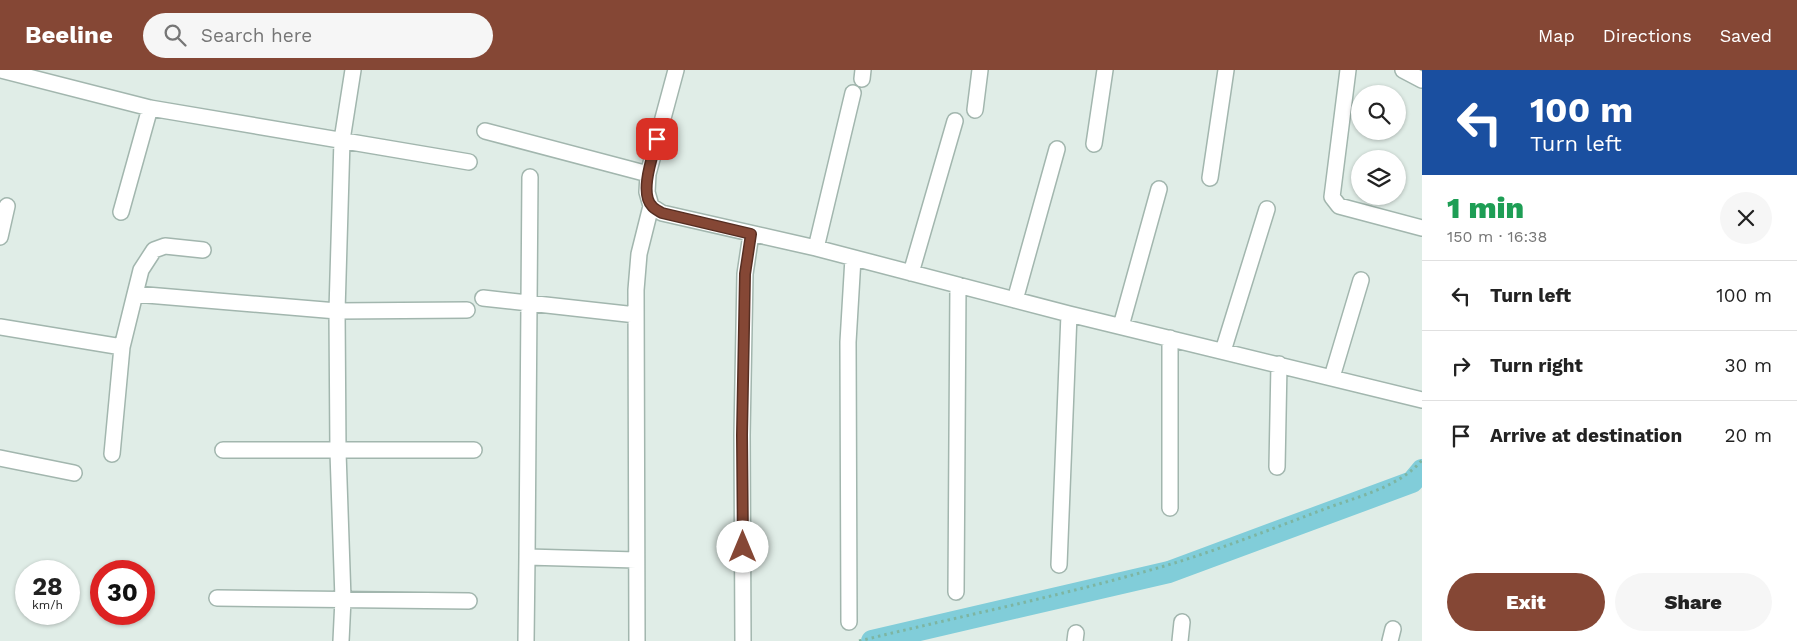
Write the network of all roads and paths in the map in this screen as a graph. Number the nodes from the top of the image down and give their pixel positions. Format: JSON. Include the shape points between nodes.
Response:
{"nodes":[{"id":1,"x":1,"y":70,"type":"edge"},
{"id":2,"x":353,"y":70,"type":"edge"},
{"id":3,"x":676,"y":70,"type":"edge"},
{"id":4,"x":980,"y":70,"type":"edge"},
{"id":5,"x":1105,"y":70,"type":"edge"},
{"id":6,"x":1226,"y":70,"type":"edge"},
{"id":7,"x":1348,"y":70,"type":"edge"},
{"id":8,"x":1403,"y":70,"type":"edge"},
{"id":9,"x":1422,"y":80,"type":"edge"},
{"id":10,"x":853,"y":93,"type":"dead end"},
{"id":11,"x":150,"y":108,"type":"junction"},
{"id":12,"x":975,"y":110,"type":"dead end"},
{"id":13,"x":955,"y":121,"type":"dead end"},
{"id":14,"x":485,"y":131,"type":"dead end"},
{"id":15,"x":342,"y":140,"type":"junction"},
{"id":16,"x":1094,"y":144,"type":"dead end"},
{"id":17,"x":1057,"y":149,"type":"dead end"},
{"id":18,"x":469,"y":162,"type":"dead end"},
{"id":19,"x":648,"y":174,"type":"junction"},
{"id":20,"x":530,"y":177,"type":"dead end"},
{"id":21,"x":1210,"y":178,"type":"dead end"},
{"id":22,"x":1159,"y":189,"type":"dead end"},
{"id":23,"x":7,"y":206,"type":"dead end"},
{"id":24,"x":651,"y":206,"type":"junction"},
{"id":25,"x":1267,"y":208,"type":"dead end"},
{"id":26,"x":121,"y":212,"type":"dead end"},
{"id":27,"x":1422,"y":228,"type":"edge"},
{"id":28,"x":751,"y":234,"type":"junction"},
{"id":29,"x":0,"y":237,"type":"edge"},
{"id":30,"x":816,"y":248,"type":"junction"},
{"id":31,"x":203,"y":250,"type":"dead end"},
{"id":32,"x":854,"y":258,"type":"junction"},
{"id":33,"x":911,"y":273,"type":"junction"},
{"id":34,"x":1361,"y":280,"type":"dead end"},
{"id":35,"x":958,"y":285,"type":"junction"},
{"id":36,"x":135,"y":294,"type":"junction"},
{"id":37,"x":483,"y":298,"type":"dead end"},
{"id":38,"x":1015,"y":300,"type":"junction"},
{"id":39,"x":530,"y":302,"type":"junction"},
{"id":40,"x":467,"y":310,"type":"dead end"},
{"id":41,"x":337,"y":311,"type":"junction"},
{"id":42,"x":1069,"y":314,"type":"junction"},
{"id":43,"x":636,"y":315,"type":"junction"},
{"id":44,"x":1121,"y":326,"type":"junction"},
{"id":45,"x":0,"y":327,"type":"edge"},
{"id":46,"x":1170,"y":338,"type":"junction"},
{"id":47,"x":122,"y":347,"type":"junction"},
{"id":48,"x":1223,"y":350,"type":"junction"},
{"id":49,"x":1279,"y":364,"type":"junction"},
{"id":50,"x":1332,"y":377,"type":"junction"},
{"id":51,"x":1422,"y":400,"type":"edge"},
{"id":52,"x":223,"y":450,"type":"dead end"},
{"id":53,"x":474,"y":450,"type":"dead end"},
{"id":54,"x":338,"y":452,"type":"junction"},
{"id":55,"x":112,"y":454,"type":"dead end"},
{"id":56,"x":0,"y":458,"type":"edge"},
{"id":57,"x":1422,"y":460,"type":"edge"},
{"id":58,"x":1277,"y":467,"type":"dead end"},
{"id":59,"x":74,"y":473,"type":"dead end"},
{"id":60,"x":1170,"y":508,"type":"dead end"},
{"id":61,"x":527,"y":557,"type":"junction"},
{"id":62,"x":636,"y":560,"type":"junction"},
{"id":63,"x":1059,"y":565,"type":"dead end"},
{"id":64,"x":956,"y":592,"type":"dead end"},
{"id":65,"x":217,"y":598,"type":"dead end"},
{"id":66,"x":343,"y":599,"type":"junction"},
{"id":67,"x":470,"y":601,"type":"dead end"},
{"id":68,"x":849,"y":622,"type":"dead end"},
{"id":69,"x":1182,"y":622,"type":"dead end"},
{"id":70,"x":341,"y":641,"type":"edge"},
{"id":71,"x":526,"y":641,"type":"edge"},
{"id":72,"x":637,"y":641,"type":"edge"},
{"id":73,"x":744,"y":641,"type":"edge"},
{"id":74,"x":859,"y":641,"type":"edge"},
{"id":75,"x":1180,"y":641,"type":"edge"}],
"edges":[{"from":1,"to":11,"type":"street"},
{"from":2,"to":15,"type":"street"},
{"from":3,"to":19,"type":"street"},
{"from":4,"to":12,"type":"street"},
{"from":5,"to":16,"type":"street"},
{"from":6,"to":21,"type":"street"},
{"from":7,"to":27,"type":"street","via":[[1332,197],[1339,206]]},
{"from":8,"to":9,"type":"street"},
{"from":10,"to":30,"type":"street"},
{"from":11,"to":15,"type":"street"},
{"from":11,"to":26,"type":"street"},
{"from":13,"to":33,"type":"street"},
{"from":14,"to":19,"type":"street"},
{"from":15,"to":18,"type":"street"},
{"from":15,"to":41,"type":"street"},
{"from":17,"to":38,"type":"street"},
{"from":19,"to":24,"type":"street","via":[[647,192]]},
{"from":20,"to":39,"type":"street"},
{"from":22,"to":44,"type":"street"},
{"from":23,"to":29,"type":"street"},
{"from":24,"to":28,"type":"street","via":[[662,213]]},
{"from":24,"to":43,"type":"street","via":[[639,254]]},
{"from":25,"to":48,"type":"street"},
{"from":28,"to":30,"type":"street"},
{"from":28,"to":73,"type":"street","via":[[745,274],[742,435]]},
{"from":30,"to":32,"type":"street"},
{"from":31,"to":36,"type":"street","via":[[165,246],[154,250],[141,270]]},
{"from":32,"to":33,"type":"street"},
{"from":32,"to":68,"type":"street","via":[[848,352]]},
{"from":33,"to":35,"type":"street"},
{"from":34,"to":50,"type":"street"},
{"from":35,"to":38,"type":"street"},
{"from":35,"to":64,"type":"street"},
{"from":36,"to":41,"type":"street"},
{"from":36,"to":47,"type":"street"},
{"from":37,"to":39,"type":"street"},
{"from":38,"to":42,"type":"street"},
{"from":39,"to":43,"type":"street"},
{"from":39,"to":61,"type":"street"},
{"from":40,"to":41,"type":"street"},
{"from":41,"to":54,"type":"street"},
{"from":42,"to":44,"type":"street"},
{"from":42,"to":63,"type":"street"},
{"from":43,"to":62,"type":"street"},
{"from":44,"to":46,"type":"street"},
{"from":45,"to":47,"type":"street"},
{"from":46,"to":48,"type":"street"},
{"from":46,"to":60,"type":"street"},
{"from":47,"to":55,"type":"street"},
{"from":48,"to":49,"type":"street"},
{"from":49,"to":50,"type":"street"},
{"from":49,"to":58,"type":"street"},
{"from":50,"to":51,"type":"street"},
{"from":52,"to":54,"type":"street"},
{"from":53,"to":54,"type":"street"},
{"from":54,"to":66,"type":"street"},
{"from":56,"to":59,"type":"street"},
{"from":57,"to":74,"type":"path","via":[[1406,476],[1376,489],[1156,569]]},
{"from":61,"to":62,"type":"street"},
{"from":61,"to":71,"type":"street"},
{"from":62,"to":72,"type":"street"},
{"from":65,"to":66,"type":"street"},
{"from":66,"to":67,"type":"street"},
{"from":66,"to":70,"type":"street"},
{"from":69,"to":75,"type":"street"}]}
